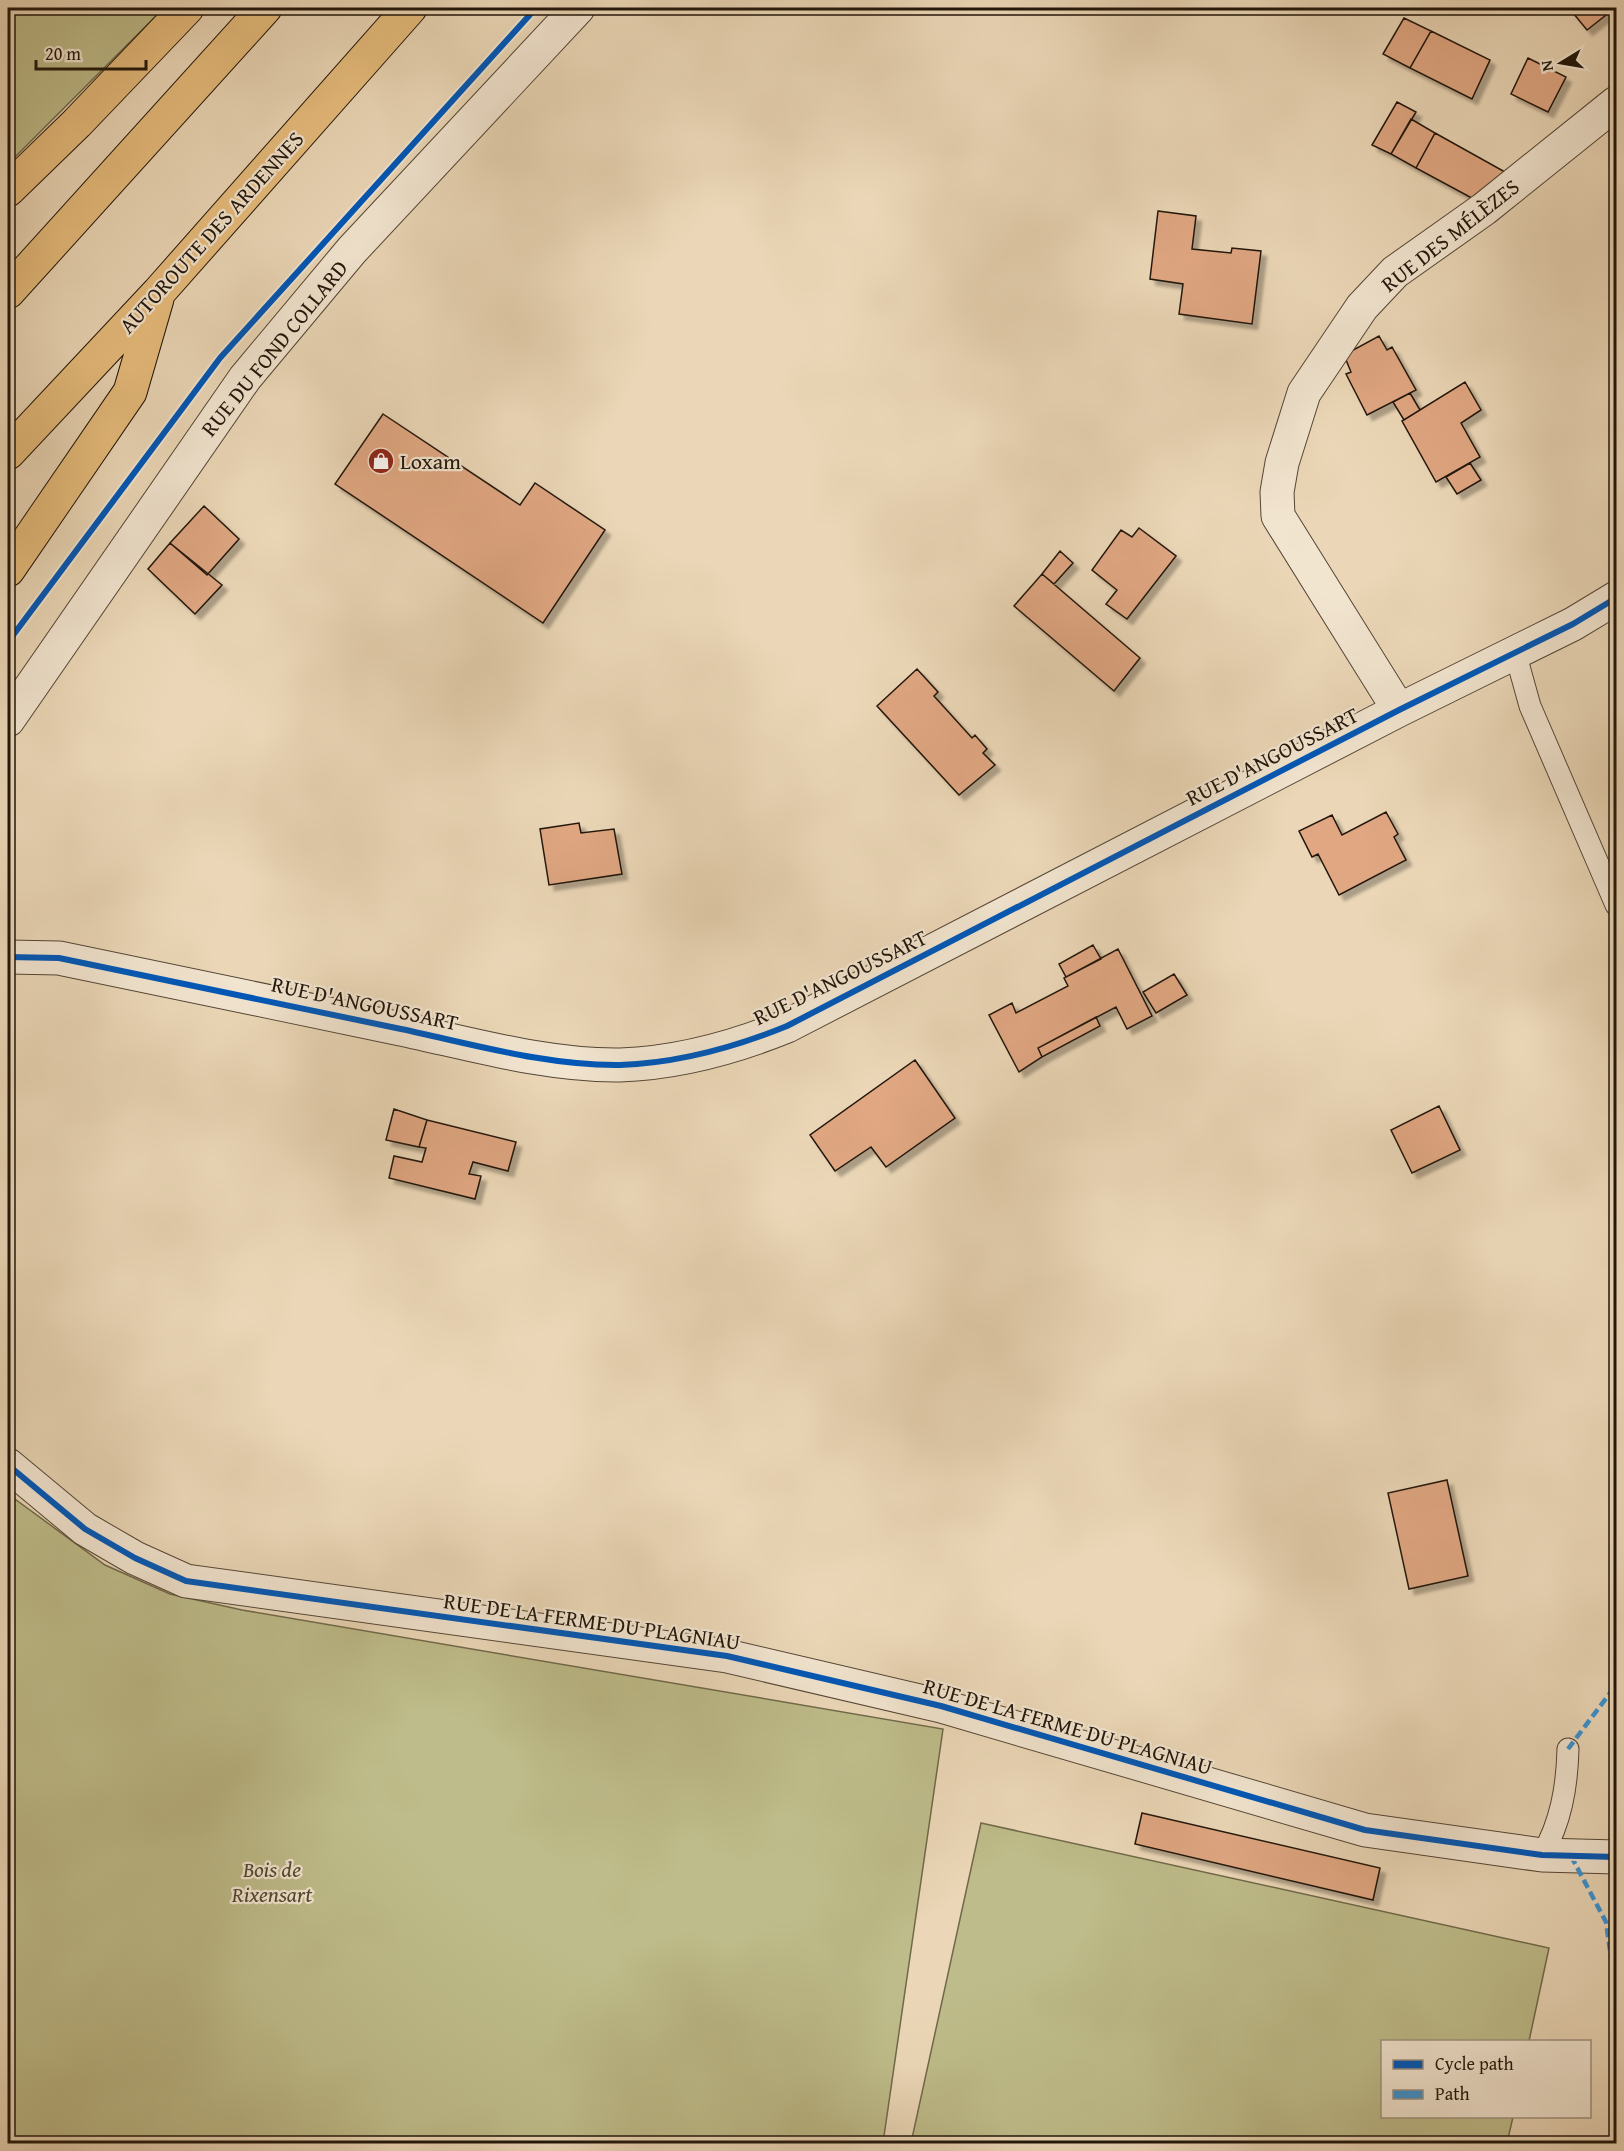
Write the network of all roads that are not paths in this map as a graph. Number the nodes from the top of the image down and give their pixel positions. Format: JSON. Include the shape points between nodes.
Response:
{"nodes":[{"id":1,"x":187,"y":8,"type":"edge"},
{"id":2,"x":265,"y":8,"type":"edge"},
{"id":3,"x":410,"y":8,"type":"edge"},
{"id":4,"x":578,"y":8,"type":"edge"},
{"id":5,"x":1617,"y":103,"type":"edge"},
{"id":6,"x":8,"y":190,"type":"edge"},
{"id":7,"x":8,"y":292,"type":"edge"},
{"id":8,"x":159,"y":292,"type":"junction"},
{"id":9,"x":8,"y":453,"type":"edge"},
{"id":10,"x":8,"y":570,"type":"edge"},
{"id":11,"x":1617,"y":598,"type":"edge"},
{"id":12,"x":1515,"y":652,"type":"junction"},
{"id":13,"x":1399,"y":711,"type":"junction"},
{"id":14,"x":8,"y":720,"type":"edge"},
{"id":15,"x":1617,"y":905,"type":"edge"},
{"id":16,"x":8,"y":957,"type":"edge"},
{"id":17,"x":8,"y":1465,"type":"edge"},
{"id":18,"x":1568,"y":1749,"type":"dead end"},
{"id":19,"x":1542,"y":1855,"type":"junction"},
{"id":20,"x":1617,"y":1857,"type":"edge"}],
"edges":[{"from":1,"to":6,"type":"highway"},
{"from":2,"to":7,"type":"highway"},
{"from":3,"to":8,"type":"highway","name":"AUTOROUTE DES ARDENNES"},
{"from":4,"to":14,"type":"street","name":"RUE DU FOND COLLARD","via":[[352,250],[252,370]]},
{"from":5,"to":13,"type":"street","name":"RUE DES MÉLÈZES","via":[[1484,209],[1395,272],[1362,307],[1304,393],[1291,428],[1277,492],[1278,516]]},
{"from":8,"to":9,"type":"highway","name":"AUTOROUTE DES ARDENNES"},
{"from":8,"to":10,"type":"highway","via":[[130,392]]},
{"from":11,"to":12,"type":"street","name":"RUE D'ANGOUSSART"},
{"from":12,"to":13,"type":"street","name":"RUE D'ANGOUSSART"},
{"from":12,"to":15,"type":"lane","via":[[1530,706]]},
{"from":13,"to":16,"type":"street","name":"RUE D'ANGOUSSART","via":[[787,1026],[743,1044],[669,1061],[618,1065],[533,1057],[59,958]]},
{"from":17,"to":19,"type":"street","name":"RUE DE LA FERME DU PLAGNIAU","via":[[86,1530],[186,1581],[727,1656],[941,1706],[1365,1830]]},
{"from":18,"to":19,"type":"lane","via":[[1564,1800],[1554,1834]]},
{"from":19,"to":20,"type":"street","name":"RUE DE LA FERME DU PLAGNIAU"}]}
